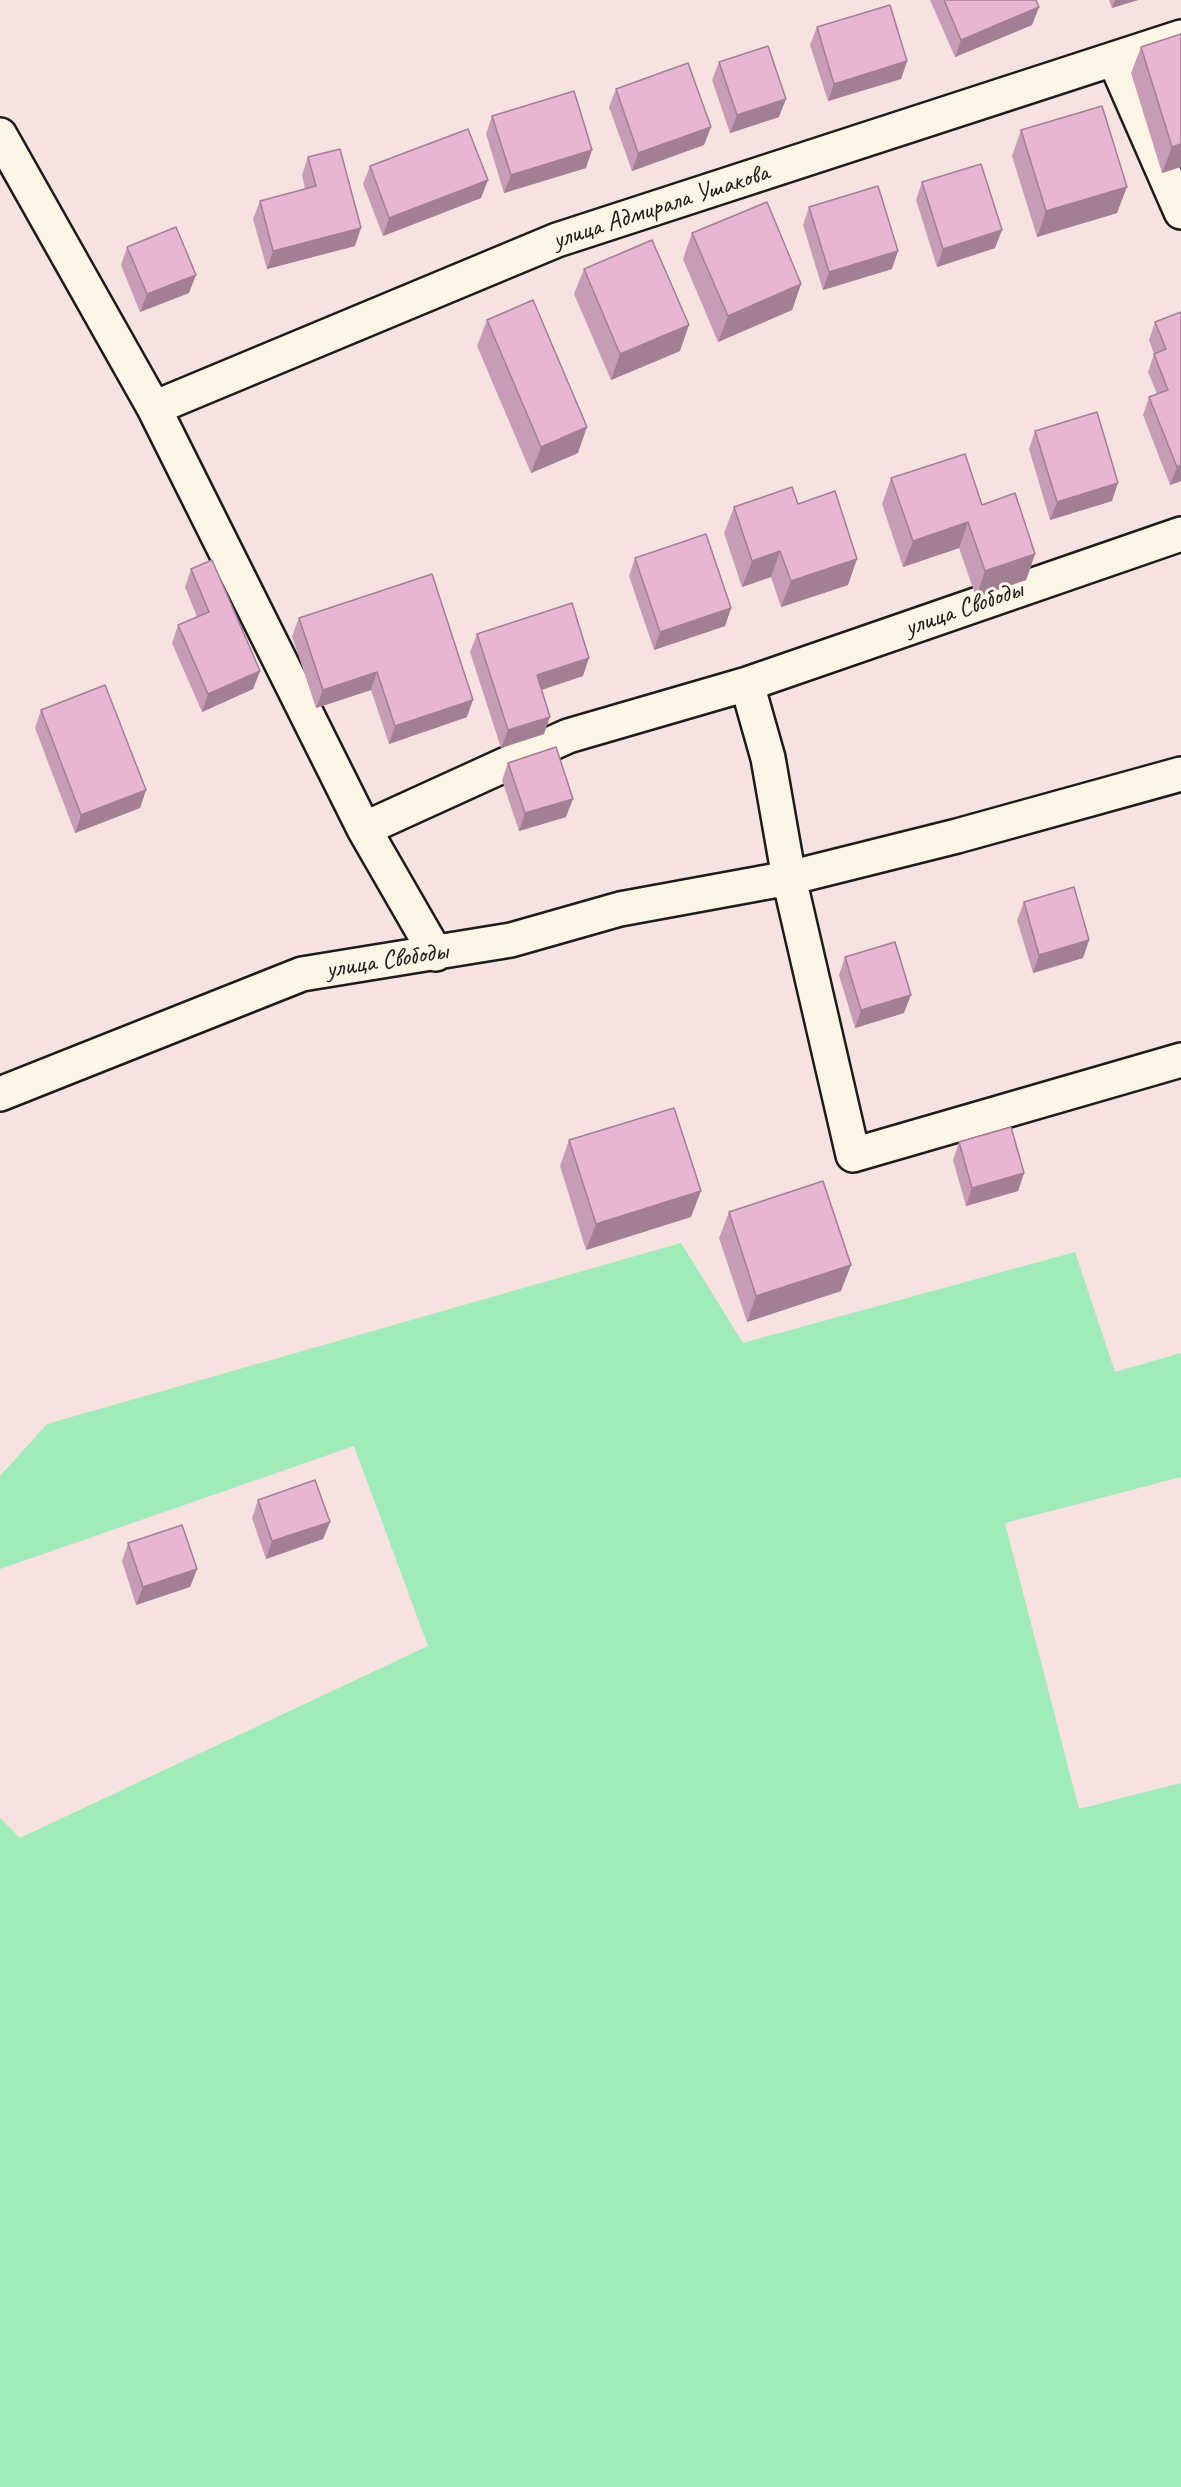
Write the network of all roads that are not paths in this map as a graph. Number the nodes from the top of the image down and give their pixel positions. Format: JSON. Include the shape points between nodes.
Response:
{"nodes":[{"id":1,"x":1181,"y":37,"type":"edge"},
{"id":2,"x":1114,"y":59,"type":"junction"},
{"id":3,"x":0,"y":135,"type":"edge"},
{"id":4,"x":1181,"y":212,"type":"edge"},
{"id":5,"x":154,"y":408,"type":"junction"},
{"id":6,"x":1181,"y":534,"type":"edge"},
{"id":7,"x":747,"y":684,"type":"junction"},
{"id":8,"x":1181,"y":774,"type":"edge"},
{"id":9,"x":364,"y":829,"type":"junction"},
{"id":10,"x":789,"y":878,"type":"junction"},
{"id":11,"x":436,"y":954,"type":"junction"},
{"id":12,"x":1181,"y":1060,"type":"edge"},
{"id":13,"x":0,"y":1094,"type":"edge"}],
"edges":[{"from":1,"to":2,"type":"street","name":"улица Адмирала Ушакова"},
{"from":2,"to":4,"type":"street"},
{"from":2,"to":5,"type":"street","name":"улица Адмирала Ушакова","via":[[557,240]]},
{"from":3,"to":5,"type":"street"},
{"from":5,"to":9,"type":"street"},
{"from":6,"to":7,"type":"street","name":"улица Свободы"},
{"from":7,"to":9,"type":"street","name":"улица Свободы","via":[[568,736]]},
{"from":7,"to":10,"type":"street","via":[[768,758]]},
{"from":8,"to":10,"type":"street","name":"улица Свободы"},
{"from":9,"to":11,"type":"street"},
{"from":10,"to":11,"type":"street","name":"улица Свободы","via":[[620,909],[511,940]]},
{"from":10,"to":12,"type":"street","via":[[853,1155]]},
{"from":11,"to":13,"type":"street","name":"улица Свободы","via":[[302,974]]}]}
